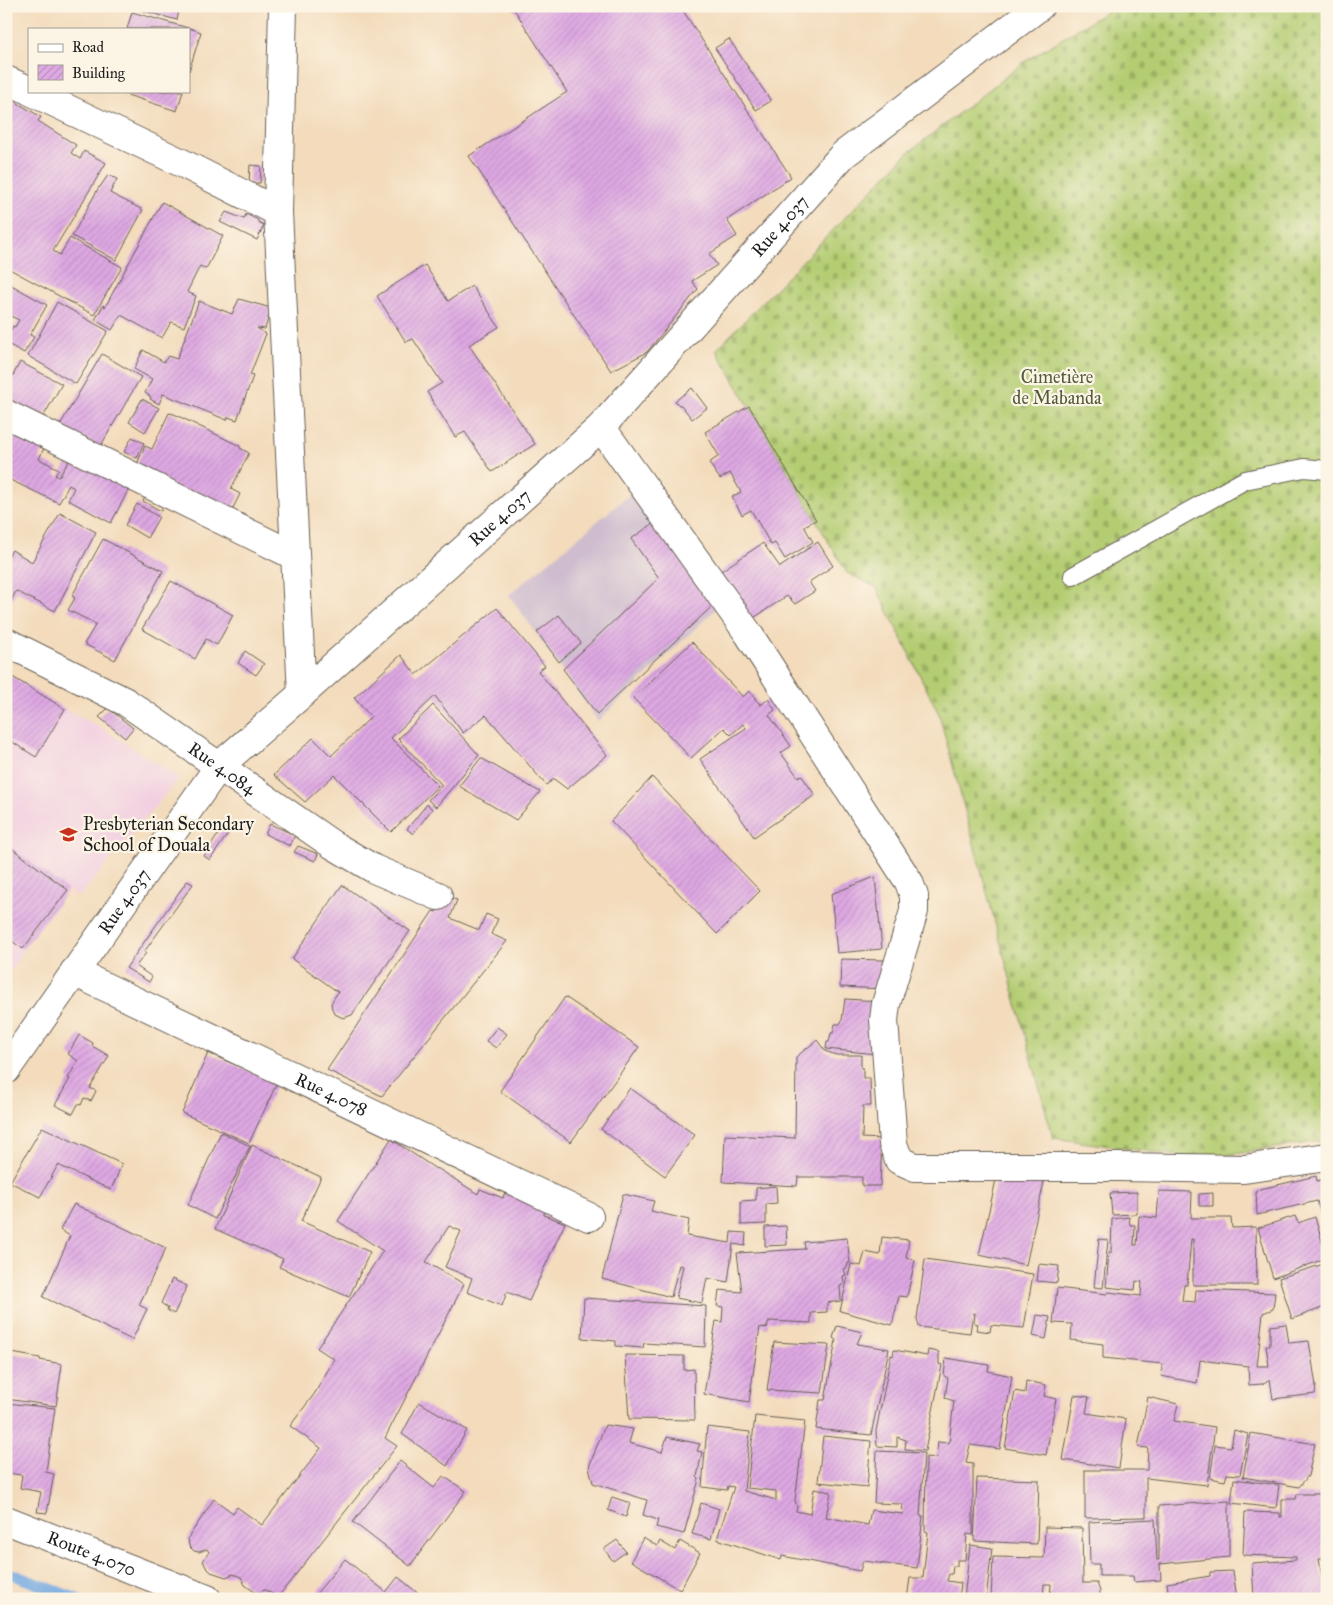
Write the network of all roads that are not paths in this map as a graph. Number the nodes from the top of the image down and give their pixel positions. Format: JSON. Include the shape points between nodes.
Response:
{"nodes":[{"id":1,"x":283,"y":6,"type":"edge"},
{"id":2,"x":1040,"y":6,"type":"edge"},
{"id":3,"x":6,"y":80,"type":"edge"},
{"id":4,"x":28,"y":90,"type":"edge"},
{"id":5,"x":32,"y":92,"type":"edge"},
{"id":6,"x":278,"y":212,"type":"junction"},
{"id":7,"x":6,"y":414,"type":"edge"},
{"id":8,"x":600,"y":428,"type":"junction"},
{"id":9,"x":1327,"y":470,"type":"edge"},
{"id":10,"x":295,"y":556,"type":"junction"},
{"id":11,"x":1073,"y":576,"type":"dead end"},
{"id":12,"x":6,"y":642,"type":"edge"},
{"id":13,"x":302,"y":694,"type":"junction"},
{"id":14,"x":218,"y":766,"type":"junction"},
{"id":15,"x":438,"y":896,"type":"dead end"},
{"id":16,"x":74,"y":972,"type":"junction"},
{"id":17,"x":6,"y":1070,"type":"edge"},
{"id":18,"x":1327,"y":1157,"type":"edge"},
{"id":19,"x":589,"y":1217,"type":"dead end"},
{"id":20,"x":6,"y":1520,"type":"edge"},
{"id":21,"x":207,"y":1599,"type":"edge"}],
"edges":[{"from":1,"to":6,"type":"street"},
{"from":2,"to":8,"type":"street","name":"Rue 4.037","via":[[843,155]]},
{"from":3,"to":4,"type":"street"},
{"from":5,"to":6,"type":"street"},
{"from":6,"to":10,"type":"street"},
{"from":7,"to":10,"type":"street"},
{"from":8,"to":13,"type":"street","name":"Rue 4.037"},
{"from":8,"to":18,"type":"street","via":[[748,632],[910,882],[914,911],[884,1020],[893,1144],[899,1160],[914,1167],[1244,1169]]},
{"from":9,"to":11,"type":"lane","via":[[1304,468],[1245,480]]},
{"from":10,"to":13,"type":"street"},
{"from":12,"to":14,"type":"street","name":"Rue 4.084","via":[[126,702]]},
{"from":13,"to":14,"type":"street","name":"Rue 4.037"},
{"from":14,"to":15,"type":"street","name":"Rue 4.084","via":[[333,845],[374,869]]},
{"from":14,"to":16,"type":"street","name":"Rue 4.037"},
{"from":16,"to":17,"type":"street","name":"Rue 4.037"},
{"from":16,"to":19,"type":"street","name":"Rue 4.078"},
{"from":20,"to":21,"type":"street","name":"Route 4.070"}]}
